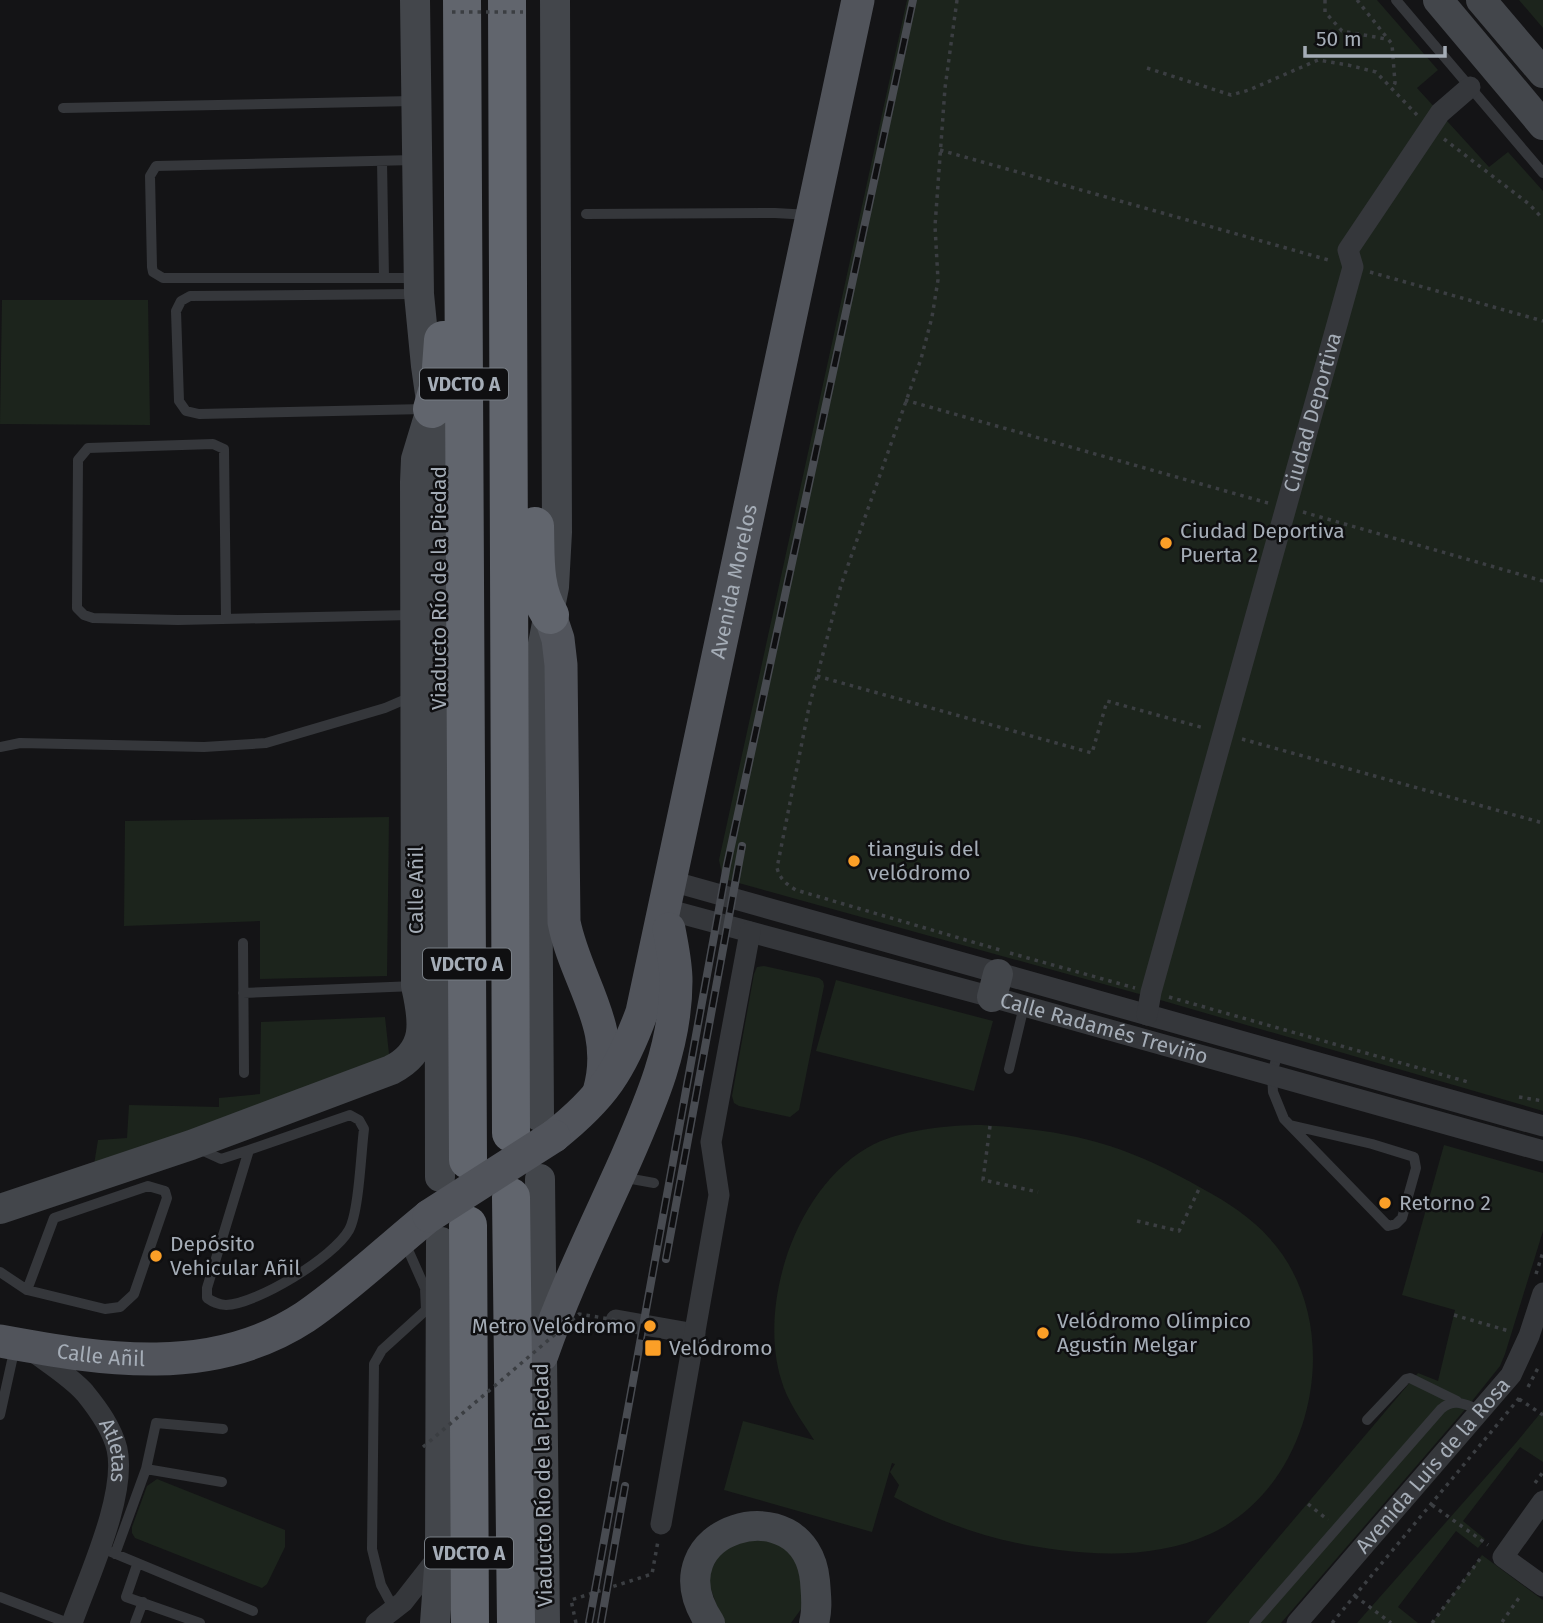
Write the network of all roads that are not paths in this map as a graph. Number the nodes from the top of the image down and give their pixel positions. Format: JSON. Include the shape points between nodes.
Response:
{"nodes":[{"id":1,"x":415,"y":0,"type":"edge"},
{"id":2,"x":555,"y":0,"type":"edge"},
{"id":3,"x":858,"y":0,"type":"edge"},
{"id":4,"x":1396,"y":0,"type":"edge"},
{"id":5,"x":1438,"y":0,"type":"edge"},
{"id":6,"x":1480,"y":0,"type":"edge"},
{"id":7,"x":457,"y":6,"type":"edge"},
{"id":8,"x":515,"y":6,"type":"edge"},
{"id":9,"x":1543,"y":74,"type":"edge"},
{"id":10,"x":1470,"y":87,"type":"junction"},
{"id":11,"x":508,"y":93,"type":"junction"},
{"id":12,"x":416,"y":101,"type":"junction"},
{"id":13,"x":63,"y":108,"type":"dead end"},
{"id":14,"x":1543,"y":125,"type":"edge"},
{"id":15,"x":461,"y":143,"type":"junction"},
{"id":16,"x":416,"y":160,"type":"junction"},
{"id":17,"x":382,"y":161,"type":"junction"},
{"id":18,"x":1543,"y":173,"type":"edge"},
{"id":19,"x":586,"y":214,"type":"dead end"},
{"id":20,"x":812,"y":216,"type":"junction"},
{"id":21,"x":384,"y":278,"type":"junction"},
{"id":22,"x":419,"y":286,"type":"junction"},
{"id":23,"x":432,"y":409,"type":"junction"},
{"id":24,"x":415,"y":615,"type":"junction"},
{"id":25,"x":550,"y":615,"type":"junction"},
{"id":26,"x":226,"y":618,"type":"junction"},
{"id":27,"x":416,"y":694,"type":"junction"},
{"id":28,"x":0,"y":747,"type":"edge"},
{"id":29,"x":668,"y":895,"type":"junction"},
{"id":30,"x":750,"y":932,"type":"junction"},
{"id":31,"x":243,"y":943,"type":"dead end"},
{"id":32,"x":995,"y":985,"type":"junction"},
{"id":33,"x":416,"y":986,"type":"junction"},
{"id":34,"x":243,"y":993,"type":"junction"},
{"id":35,"x":1024,"y":1006,"type":"junction"},
{"id":36,"x":1147,"y":1015,"type":"junction"},
{"id":37,"x":1278,"y":1052,"type":"junction"},
{"id":38,"x":1009,"y":1069,"type":"dead end"},
{"id":39,"x":244,"y":1073,"type":"dead end"},
{"id":40,"x":1272,"y":1074,"type":"junction"},
{"id":41,"x":597,"y":1098,"type":"junction"},
{"id":42,"x":1290,"y":1125,"type":"junction"},
{"id":43,"x":1543,"y":1126,"type":"edge"},
{"id":44,"x":535,"y":1128,"type":"junction"},
{"id":45,"x":191,"y":1145,"type":"junction"},
{"id":46,"x":249,"y":1150,"type":"junction"},
{"id":47,"x":1543,"y":1151,"type":"edge"},
{"id":48,"x":454,"y":1169,"type":"joint"},
{"id":49,"x":618,"y":1177,"type":"junction"},
{"id":50,"x":654,"y":1184,"type":"dead end"},
{"id":51,"x":526,"y":1188,"type":"joint"},
{"id":52,"x":0,"y":1209,"type":"edge"},
{"id":53,"x":446,"y":1228,"type":"junction"},
{"id":54,"x":402,"y":1238,"type":"junction"},
{"id":55,"x":0,"y":1272,"type":"edge"},
{"id":56,"x":27,"y":1290,"type":"junction"},
{"id":57,"x":1543,"y":1293,"type":"edge"},
{"id":58,"x":615,"y":1320,"type":"road end"},
{"id":59,"x":695,"y":1334,"type":"junction"},
{"id":60,"x":14,"y":1344,"type":"edge"},
{"id":61,"x":542,"y":1355,"type":"junction"},
{"id":62,"x":1457,"y":1401,"type":"junction"},
{"id":63,"x":1481,"y":1410,"type":"junction"},
{"id":64,"x":0,"y":1415,"type":"edge"},
{"id":65,"x":1367,"y":1420,"type":"dead end"},
{"id":66,"x":223,"y":1429,"type":"dead end"},
{"id":67,"x":146,"y":1469,"type":"junction"},
{"id":68,"x":222,"y":1482,"type":"dead end"},
{"id":69,"x":1543,"y":1501,"type":"edge"},
{"id":70,"x":661,"y":1524,"type":"road end"},
{"id":71,"x":107,"y":1550,"type":"junction"},
{"id":72,"x":440,"y":1554,"type":"junction"},
{"id":73,"x":136,"y":1564,"type":"junction"},
{"id":74,"x":1538,"y":1583,"type":"edge"},
{"id":75,"x":0,"y":1597,"type":"edge"},
{"id":76,"x":143,"y":1602,"type":"junction"},
{"id":77,"x":394,"y":1609,"type":"junction"},
{"id":78,"x":253,"y":1611,"type":"dead end"},
{"id":79,"x":563,"y":1618,"type":"edge"},
{"id":80,"x":820,"y":1618,"type":"edge"},
{"id":81,"x":70,"y":1623,"type":"edge"},
{"id":82,"x":135,"y":1623,"type":"edge"},
{"id":83,"x":200,"y":1623,"type":"edge"},
{"id":84,"x":376,"y":1623,"type":"edge"},
{"id":85,"x":435,"y":1623,"type":"edge"},
{"id":86,"x":470,"y":1623,"type":"edge"},
{"id":87,"x":516,"y":1623,"type":"edge"},
{"id":88,"x":710,"y":1623,"type":"edge"},
{"id":89,"x":1254,"y":1623,"type":"edge"},
{"id":90,"x":1297,"y":1623,"type":"edge"}],
"edges":[{"from":1,"to":12,"type":"main road","name":"Viaducto Río de la Piedad"},
{"from":2,"to":25,"type":"main road","via":[[556,532]]},
{"from":3,"to":20,"type":"main road","name":"Avenida Morelos"},
{"from":4,"to":10,"type":"lane"},
{"from":5,"to":14,"type":"main road"},
{"from":6,"to":9,"type":"main road"},
{"from":7,"to":15,"type":"highway","name":"Viaducto Río de la Piedad","number":"VDCTO A"},
{"from":8,"to":11,"type":"highway","number":"VDCTO A"},
{"from":10,"to":18,"type":"lane"},
{"from":10,"to":36,"type":"street","name":"Ciudad Deportiva","via":[[1440,113],[1348,250],[1353,267]]},
{"from":11,"to":25,"type":"highway","via":[[529,258],[537,576],[542,603]]},
{"from":11,"to":44,"type":"highway","number":"VDCTO A"},
{"from":12,"to":13,"type":"lane"},
{"from":12,"to":16,"type":"main road","name":"Viaducto Río de la Piedad"},
{"from":15,"to":23,"type":"highway","via":[[452,191],[440,381]]},
{"from":15,"to":48,"type":"highway","name":"Viaducto Río de la Piedad","number":"VDCTO A","via":[[467,730]]},
{"from":16,"to":17,"type":"lane"},
{"from":16,"to":22,"type":"main road","name":"Viaducto Río de la Piedad"},
{"from":17,"to":21,"type":"lane"},
{"from":17,"to":21,"type":"lane","via":[[161,164],[150,176],[152,267],[158,276]]},
{"from":19,"to":20,"type":"lane"},
{"from":20,"to":29,"type":"main road","name":"Avenida Morelos"},
{"from":21,"to":22,"type":"lane"},
{"from":22,"to":23,"type":"main road","name":"Viaducto Río de la Piedad"},
{"from":22,"to":23,"type":"lane","via":[[190,296],[176,311],[179,401],[186,411],[199,414]]},
{"from":23,"to":24,"type":"main road","name":"Calle Añil","via":[[416,460]]},
{"from":23,"to":48,"type":"main road","name":"Viaducto Río de la Piedad","via":[[439,457]]},
{"from":24,"to":26,"type":"lane"},
{"from":24,"to":27,"type":"main road","name":"Calle Añil"},
{"from":25,"to":41,"type":"main road","via":[[561,665],[564,922],[603,1038],[604,1065]]},
{"from":25,"to":44,"type":"main road","via":[[536,680]]},
{"from":26,"to":26,"type":"lane","via":[[93,618],[77,608],[78,460],[82,453],[109,446],[213,444],[224,449]]},
{"from":27,"to":28,"type":"lane","via":[[385,708],[266,743],[204,747],[20,743]]},
{"from":27,"to":33,"type":"main road","name":"Calle Añil"},
{"from":29,"to":30,"type":"street","name":"Calle Radamés Treviño"},
{"from":29,"to":32,"type":"street","name":"Calle Radamés Treviño"},
{"from":29,"to":41,"type":"main road","name":"Avenida Morelos","via":[[633,1037],[623,1061]]},
{"from":29,"to":49,"type":"main road","via":[[676,981],[673,1023],[654,1094]]},
{"from":30,"to":32,"type":"street","name":"Calle Radamés Treviño"},
{"from":30,"to":59,"type":"street","via":[[711,1142],[719,1195]]},
{"from":31,"to":34,"type":"lane"},
{"from":32,"to":35,"type":"street","name":"Calle Radamés Treviño"},
{"from":32,"to":36,"type":"street","name":"Calle Radamés Treviño"},
{"from":33,"to":34,"type":"lane"},
{"from":33,"to":45,"type":"main road","name":"Calle Añil","via":[[423,1016],[421,1037],[403,1063]]},
{"from":34,"to":39,"type":"lane"},
{"from":35,"to":38,"type":"lane"},
{"from":35,"to":40,"type":"street","name":"Calle Radamés Treviño"},
{"from":36,"to":37,"type":"street","name":"Calle Radamés Treviño"},
{"from":37,"to":40,"type":"lane"},
{"from":37,"to":43,"type":"street","name":"Calle Radamés Treviño"},
{"from":40,"to":42,"type":"lane","via":[[1274,1096]]},
{"from":40,"to":47,"type":"street","name":"Calle Radamés Treviño"},
{"from":41,"to":44,"type":"main road","name":"Avenida Morelos"},
{"from":42,"to":42,"type":"lane","via":[[1413,1157],[1416,1168],[1402,1218],[1388,1226]]},
{"from":44,"to":53,"type":"main road","name":"Calle Añil","bridge":true},
{"from":45,"to":46,"type":"lane","via":[[221,1158]]},
{"from":45,"to":52,"type":"main road","name":"Calle Añil"},
{"from":46,"to":46,"type":"lane","via":[[350,1115],[364,1129],[348,1231],[288,1282],[228,1305],[215,1304],[207,1297],[207,1288]]},
{"from":49,"to":50,"type":"lane"},
{"from":49,"to":61,"type":"main road","via":[[558,1307]]},
{"from":51,"to":61,"type":"main road","name":"Viaducto Río de la Piedad"},
{"from":51,"to":87,"type":"highway","name":"Viaducto Río de la Piedad","number":"VDCTO A"},
{"from":53,"to":54,"type":"main road","name":"Calle Añil"},
{"from":53,"to":72,"type":"main road"},
{"from":53,"to":86,"type":"highway","number":"VDCTO A"},
{"from":54,"to":60,"type":"main road","name":"Calle Añil","via":[[304,1317],[265,1338],[222,1353],[151,1360]]},
{"from":54,"to":77,"type":"lane","via":[[425,1288],[426,1310],[382,1350],[374,1364],[372,1549],[381,1585]]},
{"from":55,"to":56,"type":"lane"},
{"from":56,"to":56,"type":"lane","via":[[105,1309],[128,1301],[167,1198],[165,1191],[148,1186],[54,1218]]},
{"from":57,"to":63,"type":"street","name":"Avenida Luis de la Rosa","via":[[1517,1366]]},
{"from":58,"to":59,"type":"street"},
{"from":59,"to":70,"type":"street"},
{"from":60,"to":64,"type":"lane"},
{"from":60,"to":71,"type":"street","name":"Atletas","via":[[83,1391],[107,1423],[117,1448],[118,1474]]},
{"from":61,"to":79,"type":"main road","name":"Viaducto Río de la Piedad"},
{"from":62,"to":63,"type":"lane"},
{"from":62,"to":65,"type":"lane","via":[[1406,1378]]},
{"from":62,"to":89,"type":"lane","via":[[1441,1409]]},
{"from":63,"to":90,"type":"street","name":"Avenida Luis de la Rosa"},
{"from":66,"to":67,"type":"lane","via":[[156,1423]]},
{"from":67,"to":68,"type":"lane"},
{"from":67,"to":71,"type":"lane"},
{"from":69,"to":74,"type":"street","via":[[1503,1558]]},
{"from":71,"to":73,"type":"lane"},
{"from":71,"to":81,"type":"street","name":"Atletas"},
{"from":72,"to":77,"type":"street"},
{"from":72,"to":85,"type":"main road"},
{"from":73,"to":76,"type":"lane","via":[[126,1597]]},
{"from":73,"to":78,"type":"lane"},
{"from":75,"to":81,"type":"lane"},
{"from":76,"to":82,"type":"lane"},
{"from":76,"to":83,"type":"lane"},
{"from":77,"to":84,"type":"street"},
{"from":80,"to":88,"type":"main road","via":[[814,1568],[798,1542],[777,1528],[752,1525],[712,1542],[698,1563],[696,1590]]}]}
